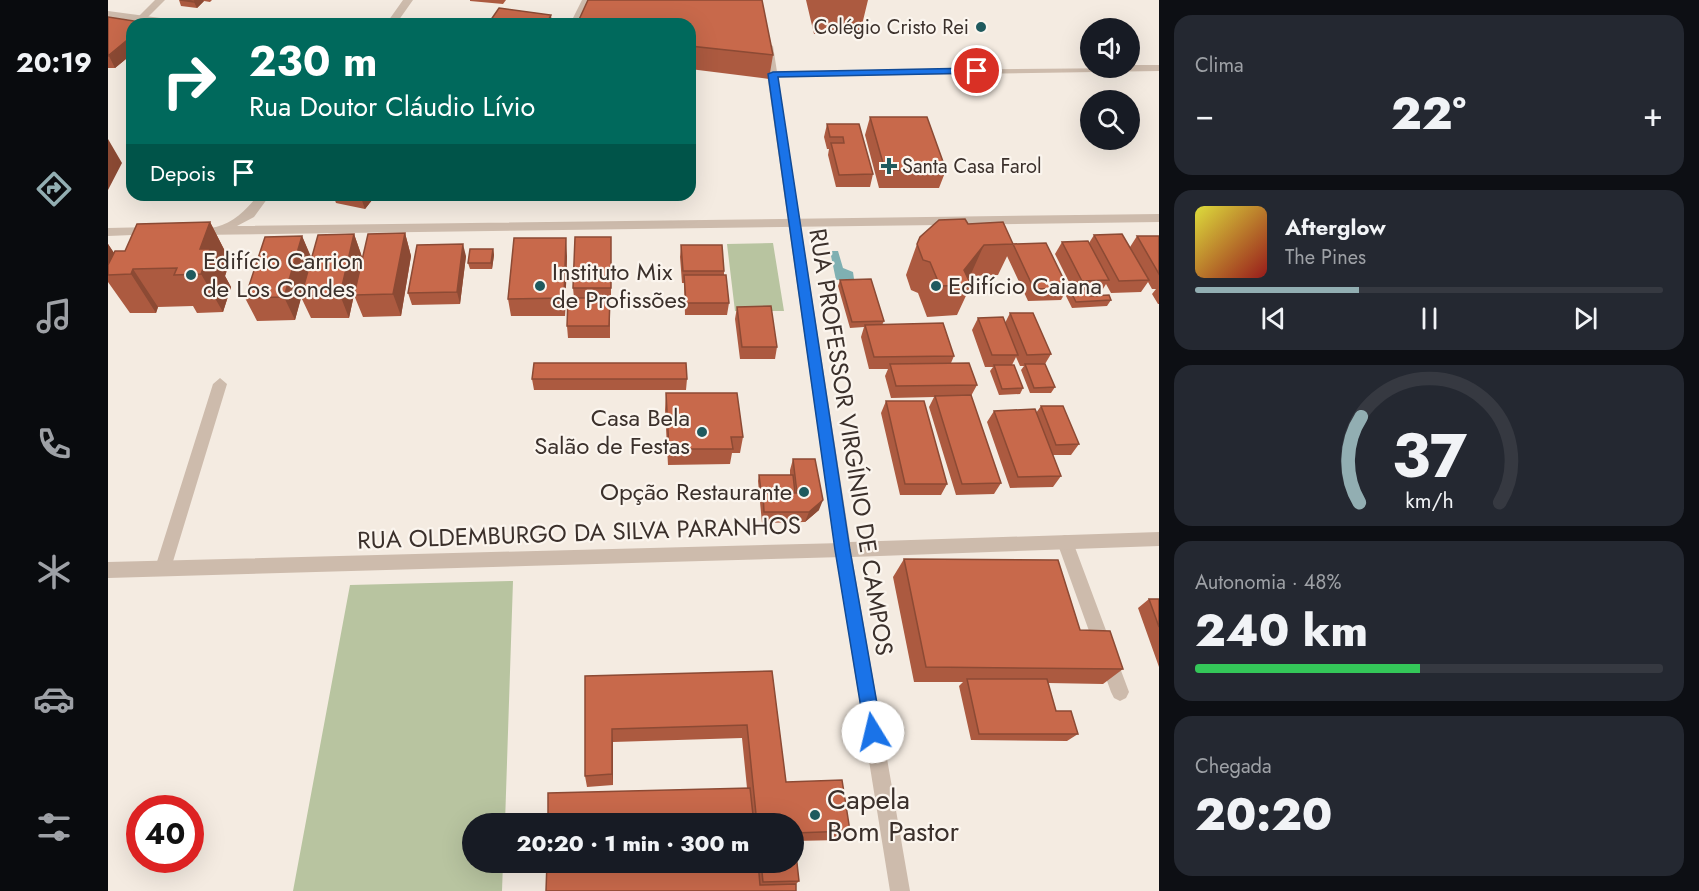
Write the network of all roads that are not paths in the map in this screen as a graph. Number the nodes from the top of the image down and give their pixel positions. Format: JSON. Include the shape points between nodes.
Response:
{"nodes":[{"id":1,"x":160,"y":0,"type":"edge"},
{"id":2,"x":408,"y":0,"type":"edge"},
{"id":3,"x":587,"y":0,"type":"edge"},
{"id":4,"x":108,"y":14,"type":"edge"},
{"id":5,"x":134,"y":18,"type":"edge"},
{"id":6,"x":142,"y":18,"type":"edge"},
{"id":7,"x":395,"y":18,"type":"edge"},
{"id":8,"x":578,"y":18,"type":"edge"},
{"id":9,"x":766,"y":32,"type":"edge"},
{"id":10,"x":1159,"y":68,"type":"edge"},
{"id":11,"x":773,"y":74,"type":"junction"},
{"id":12,"x":260,"y":201,"type":"edge"},
{"id":13,"x":250,"y":214,"type":"junction"},
{"id":14,"x":1159,"y":218,"type":"edge"},
{"id":15,"x":795,"y":222,"type":"junction"},
{"id":16,"x":221,"y":230,"type":"junction"},
{"id":17,"x":164,"y":231,"type":"edge"},
{"id":18,"x":187,"y":231,"type":"edge"},
{"id":19,"x":268,"y":231,"type":"junction"},
{"id":20,"x":108,"y":232,"type":"edge"},
{"id":21,"x":220,"y":384,"type":"dead end"},
{"id":22,"x":1159,"y":539,"type":"edge"},
{"id":23,"x":1065,"y":543,"type":"junction"},
{"id":24,"x":843,"y":550,"type":"junction"},
{"id":25,"x":163,"y":568,"type":"junction"},
{"id":26,"x":108,"y":570,"type":"edge"},
{"id":27,"x":1120,"y":692,"type":"edge"},
{"id":28,"x":900,"y":891,"type":"edge"}],
"edges":[{"from":1,"to":6,"type":"street"},
{"from":2,"to":7,"type":"street"},
{"from":3,"to":8,"type":"street"},
{"from":4,"to":5,"type":"street"},
{"from":9,"to":11,"type":"street","name":"RUA PROFESSOR VIRGÍNIO DE CAMPOS"},
{"from":10,"to":11,"type":"street"},
{"from":11,"to":15,"type":"street","name":"RUA PROFESSOR VIRGÍNIO DE CAMPOS"},
{"from":12,"to":13,"type":"street"},
{"from":13,"to":16,"type":"street"},
{"from":13,"to":19,"type":"street"},
{"from":14,"to":15,"type":"street"},
{"from":15,"to":19,"type":"street"},
{"from":15,"to":24,"type":"street","name":"RUA PROFESSOR VIRGÍNIO DE CAMPOS"},
{"from":16,"to":18,"type":"street"},
{"from":16,"to":19,"type":"street"},
{"from":17,"to":20,"type":"street"},
{"from":21,"to":25,"type":"street"},
{"from":22,"to":23,"type":"street","name":"RUA OLDEMBURGO DA SILVA PARANHOS"},
{"from":23,"to":24,"type":"street","name":"RUA OLDEMBURGO DA SILVA PARANHOS"},
{"from":23,"to":27,"type":"street"},
{"from":24,"to":25,"type":"street","name":"RUA OLDEMBURGO DA SILVA PARANHOS"},
{"from":24,"to":28,"type":"street","name":"RUA PROFESSOR VIRGÍNIO DE CAMPOS"},
{"from":25,"to":26,"type":"street","name":"RUA OLDEMBURGO DA SILVA PARANHOS"}]}
